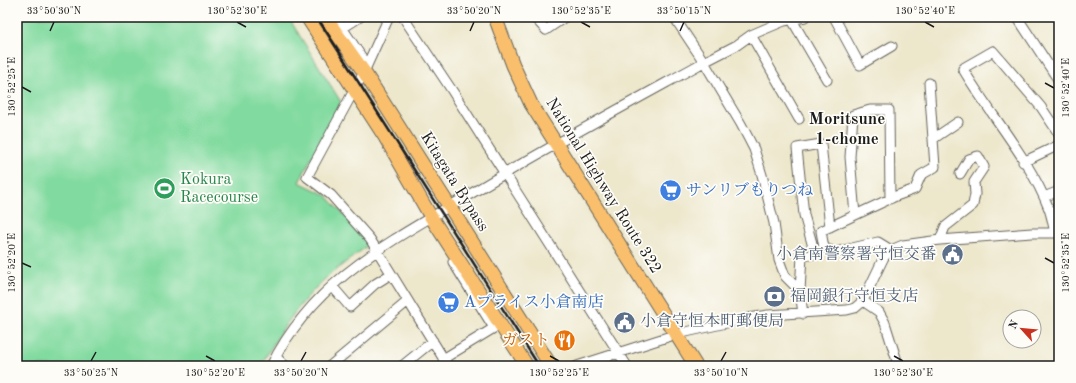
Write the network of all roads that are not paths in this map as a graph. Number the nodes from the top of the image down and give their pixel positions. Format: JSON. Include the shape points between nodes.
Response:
{"nodes":[{"id":1,"x":307,"y":17,"type":"edge"},
{"id":2,"x":326,"y":17,"type":"edge"},
{"id":3,"x":335,"y":17,"type":"edge"},
{"id":4,"x":360,"y":17,"type":"edge"},
{"id":5,"x":403,"y":17,"type":"edge"},
{"id":6,"x":495,"y":17,"type":"edge"},
{"id":7,"x":534,"y":17,"type":"edge"},
{"id":8,"x":565,"y":17,"type":"edge"},
{"id":9,"x":674,"y":17,"type":"edge"},
{"id":10,"x":805,"y":17,"type":"edge"},
{"id":11,"x":834,"y":17,"type":"edge"},
{"id":12,"x":1017,"y":17,"type":"edge"},
{"id":13,"x":787,"y":19,"type":"edge"},
{"id":14,"x":385,"y":20,"type":"edge"},
{"id":15,"x":343,"y":28,"type":"junction"},
{"id":16,"x":751,"y":35,"type":"junction"},
{"id":17,"x":892,"y":46,"type":"dead end"},
{"id":18,"x":704,"y":62,"type":"junction"},
{"id":19,"x":366,"y":68,"type":"junction"},
{"id":20,"x":827,"y":80,"type":"dead end"},
{"id":21,"x":1059,"y":80,"type":"edge"},
{"id":22,"x":929,"y":83,"type":"dead end"},
{"id":23,"x":354,"y":90,"type":"junction"},
{"id":24,"x":799,"y":119,"type":"dead end"},
{"id":25,"x":958,"y":122,"type":"dead end"},
{"id":26,"x":1059,"y":134,"type":"edge"},
{"id":27,"x":933,"y":139,"type":"junction"},
{"id":28,"x":556,"y":144,"type":"junction"},
{"id":29,"x":1059,"y":145,"type":"edge"},
{"id":30,"x":1023,"y":162,"type":"junction"},
{"id":31,"x":504,"y":173,"type":"junction"},
{"id":32,"x":960,"y":174,"type":"dead end"},
{"id":33,"x":1059,"y":191,"type":"edge"},
{"id":34,"x":1044,"y":197,"type":"junction"},
{"id":35,"x":890,"y":198,"type":"junction"},
{"id":36,"x":449,"y":206,"type":"junction"},
{"id":37,"x":855,"y":215,"type":"junction"},
{"id":38,"x":431,"y":217,"type":"junction"},
{"id":39,"x":830,"y":227,"type":"junction"},
{"id":40,"x":1057,"y":233,"type":"edge"},
{"id":41,"x":940,"y":240,"type":"junction"},
{"id":42,"x":377,"y":250,"type":"junction"},
{"id":43,"x":891,"y":250,"type":"junction"},
{"id":44,"x":456,"y":256,"type":"junction"},
{"id":45,"x":391,"y":274,"type":"junction"},
{"id":46,"x":332,"y":286,"type":"junction"},
{"id":47,"x":800,"y":291,"type":"junction"},
{"id":48,"x":408,"y":301,"type":"junction"},
{"id":49,"x":863,"y":301,"type":"junction"},
{"id":50,"x":803,"y":314,"type":"junction"},
{"id":51,"x":677,"y":334,"type":"junction"},
{"id":52,"x":432,"y":341,"type":"junction"},
{"id":53,"x":618,"y":353,"type":"junction"},
{"id":54,"x":276,"y":357,"type":"junction"},
{"id":55,"x":446,"y":362,"type":"edge"},
{"id":56,"x":271,"y":366,"type":"edge"},
{"id":57,"x":285,"y":366,"type":"edge"},
{"id":58,"x":330,"y":366,"type":"edge"},
{"id":59,"x":402,"y":366,"type":"edge"},
{"id":60,"x":527,"y":366,"type":"edge"},
{"id":61,"x":551,"y":366,"type":"edge"},
{"id":62,"x":577,"y":366,"type":"edge"},
{"id":63,"x":627,"y":366,"type":"edge"},
{"id":64,"x":696,"y":366,"type":"edge"},
{"id":65,"x":900,"y":366,"type":"edge"}],
"edges":[{"from":1,"to":23,"type":"highway"},
{"from":2,"to":19,"type":"highway","name":"Kitagata Bypass"},
{"from":3,"to":15,"type":"street"},
{"from":4,"to":15,"type":"street"},
{"from":5,"to":31,"type":"street"},
{"from":6,"to":28,"type":"highway","name":"National Highway Route 322","via":[[531,104]]},
{"from":7,"to":8,"type":"street","via":[[546,30]]},
{"from":9,"to":18,"type":"street"},
{"from":10,"to":13,"type":"street"},
{"from":11,"to":17,"type":"street","via":[[860,65]]},
{"from":12,"to":21,"type":"street"},
{"from":13,"to":16,"type":"street"},
{"from":13,"to":20,"type":"street"},
{"from":14,"to":19,"type":"street"},
{"from":15,"to":19,"type":"street"},
{"from":16,"to":18,"type":"street"},
{"from":16,"to":24,"type":"street"},
{"from":18,"to":28,"type":"street"},
{"from":18,"to":47,"type":"street","via":[[754,149],[774,223],[779,260],[785,276]]},
{"from":19,"to":23,"type":"street"},
{"from":19,"to":36,"type":"highway","name":"Kitagata Bypass"},
{"from":22,"to":27,"type":"street"},
{"from":23,"to":38,"type":"highway","via":[[385,137]]},
{"from":23,"to":42,"type":"street","via":[[307,176],[331,195]]},
{"from":25,"to":27,"type":"street"},
{"from":26,"to":30,"type":"street","via":[[1041,107],[993,51],[965,67],[963,70]]},
{"from":27,"to":35,"type":"street","via":[[935,167],[921,175],[915,189]]},
{"from":28,"to":31,"type":"street"},
{"from":28,"to":51,"type":"highway","name":"National Highway Route 322"},
{"from":29,"to":30,"type":"street"},
{"from":30,"to":34,"type":"street"},
{"from":31,"to":36,"type":"street"},
{"from":31,"to":53,"type":"street"},
{"from":32,"to":41,"type":"street","via":[[969,160],[978,156],[984,167],[974,182],[973,205],[945,227]]},
{"from":33,"to":34,"type":"street"},
{"from":34,"to":40,"type":"street"},
{"from":35,"to":37,"type":"street"},
{"from":35,"to":37,"type":"street","via":[[889,110],[870,110],[853,115],[850,157]]},
{"from":36,"to":38,"type":"street"},
{"from":36,"to":61,"type":"highway","name":"Kitagata Bypass"},
{"from":37,"to":39,"type":"street"},
{"from":38,"to":42,"type":"street"},
{"from":38,"to":44,"type":"highway"},
{"from":39,"to":43,"type":"street","via":[[821,231],[824,248],[835,252],[878,242]]},
{"from":39,"to":47,"type":"street","via":[[821,144],[796,148],[804,216],[815,254],[802,256]]},
{"from":40,"to":41,"type":"street"},
{"from":41,"to":43,"type":"street","via":[[903,245]]},
{"from":42,"to":45,"type":"street"},
{"from":42,"to":46,"type":"street"},
{"from":43,"to":49,"type":"street","via":[[879,266]]},
{"from":44,"to":55,"type":"street","via":[[453,262],[494,328]]},
{"from":44,"to":60,"type":"highway"},
{"from":45,"to":46,"type":"street","via":[[375,284],[350,307]]},
{"from":45,"to":48,"type":"street"},
{"from":46,"to":54,"type":"street","via":[[306,313]]},
{"from":47,"to":50,"type":"street"},
{"from":48,"to":52,"type":"street"},
{"from":48,"to":58,"type":"street"},
{"from":49,"to":50,"type":"street","via":[[855,308],[847,310]]},
{"from":49,"to":65,"type":"street","via":[[880,312]]},
{"from":50,"to":51,"type":"street","via":[[749,318]]},
{"from":51,"to":53,"type":"street"},
{"from":51,"to":64,"type":"highway","name":"National Highway Route 322"},
{"from":52,"to":55,"type":"street"},
{"from":52,"to":59,"type":"street"},
{"from":53,"to":62,"type":"street"},
{"from":53,"to":63,"type":"street"},
{"from":54,"to":56,"type":"street"},
{"from":54,"to":57,"type":"street"}]}
